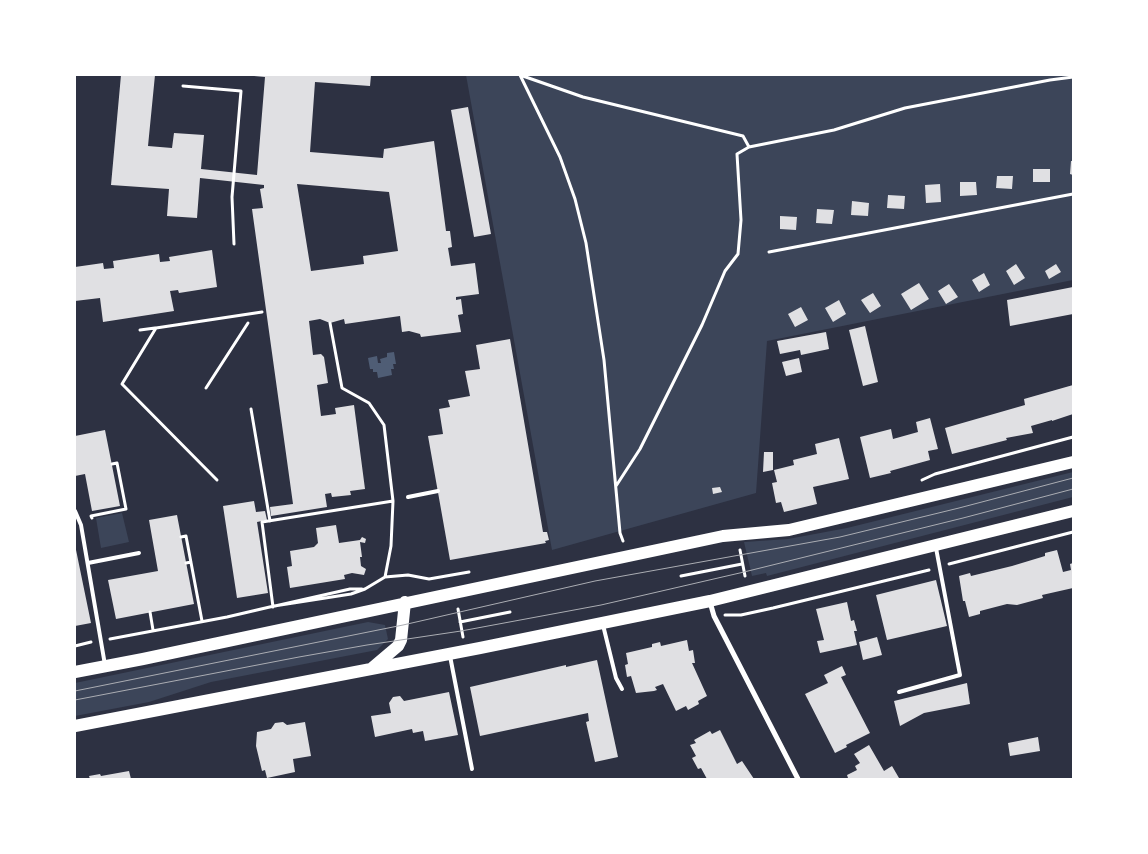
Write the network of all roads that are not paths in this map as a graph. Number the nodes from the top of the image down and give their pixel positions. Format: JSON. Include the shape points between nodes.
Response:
{"nodes":[{"id":1,"x":1073,"y":462,"type":"edge"},
{"id":2,"x":438,"y":491,"type":"dead end"},
{"id":3,"x":408,"y":497,"type":"road end"},
{"id":4,"x":75,"y":511,"type":"edge"},
{"id":5,"x":1073,"y":511,"type":"edge"},
{"id":6,"x":935,"y":546,"type":"junction"},
{"id":7,"x":139,"y":554,"type":"dead end"},
{"id":8,"x":88,"y":562,"type":"junction"},
{"id":9,"x":710,"y":601,"type":"junction"},
{"id":10,"x":406,"y":602,"type":"junction"},
{"id":11,"x":602,"y":623,"type":"junction"},
{"id":12,"x":449,"y":654,"type":"junction"},
{"id":13,"x":105,"y":666,"type":"junction"},
{"id":14,"x":370,"y":670,"type":"junction"},
{"id":15,"x":75,"y":672,"type":"edge"},
{"id":16,"x":622,"y":689,"type":"dead end"},
{"id":17,"x":899,"y":692,"type":"dead end"},
{"id":18,"x":75,"y":726,"type":"edge"},
{"id":19,"x":472,"y":769,"type":"dead end"},
{"id":20,"x":798,"y":779,"type":"edge"}],
"edges":[{"from":1,"to":10,"type":"main road","via":[[789,530],[723,536]]},
{"from":2,"to":3,"type":"lane"},
{"from":4,"to":8,"type":"lane","via":[[80,520]]},
{"from":5,"to":6,"type":"main road"},
{"from":6,"to":9,"type":"main road"},
{"from":6,"to":17,"type":"lane","via":[[960,675]]},
{"from":7,"to":8,"type":"lane"},
{"from":8,"to":13,"type":"lane"},
{"from":9,"to":11,"type":"main road"},
{"from":9,"to":20,"type":"street","via":[[714,616]]},
{"from":10,"to":13,"type":"main road"},
{"from":10,"to":14,"type":"main road","via":[[398,646]]},
{"from":11,"to":12,"type":"main road"},
{"from":11,"to":16,"type":"lane","via":[[616,678]]},
{"from":12,"to":14,"type":"main road"},
{"from":12,"to":19,"type":"lane"},
{"from":13,"to":15,"type":"main road"},
{"from":14,"to":18,"type":"main road"}]}
